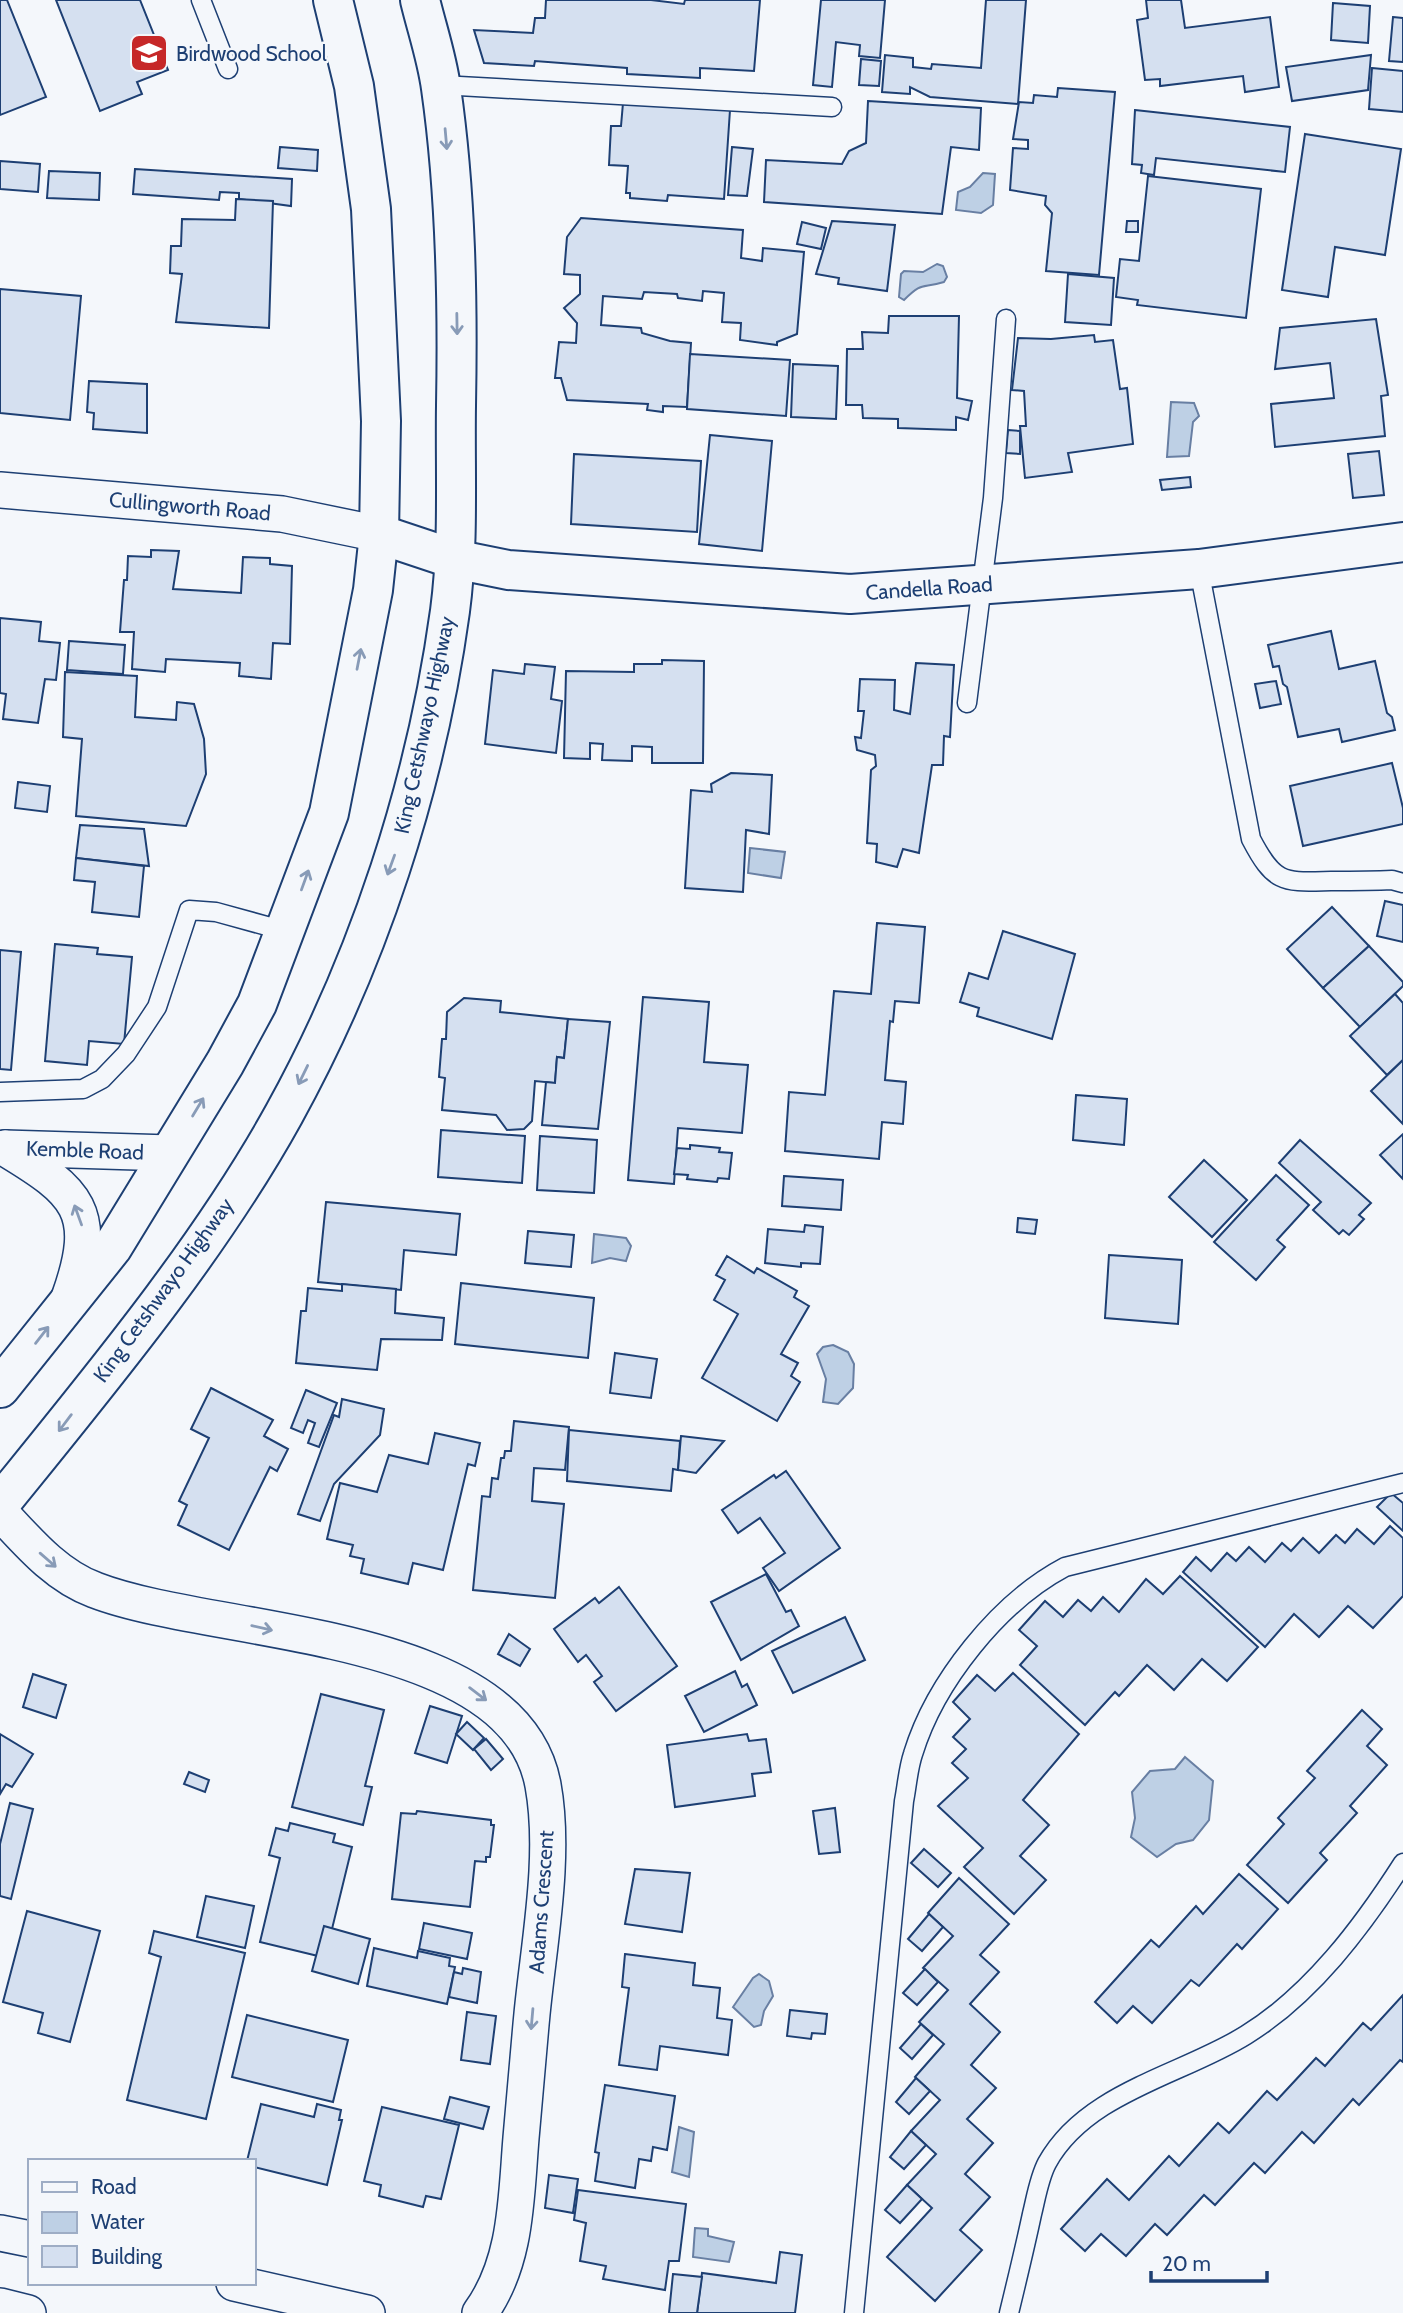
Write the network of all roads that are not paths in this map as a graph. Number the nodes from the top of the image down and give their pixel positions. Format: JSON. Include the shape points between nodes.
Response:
{"nodes":[{"id":1,"x":201,"y":0,"type":"edge"},
{"id":2,"x":333,"y":0,"type":"edge"},
{"id":3,"x":420,"y":0,"type":"edge"},
{"id":4,"x":228,"y":69,"type":"dead end"},
{"id":5,"x":441,"y":85,"type":"junction"},
{"id":6,"x":832,"y":107,"type":"dead end"},
{"id":7,"x":1006,"y":319,"type":"dead end"},
{"id":8,"x":0,"y":490,"type":"edge"},
{"id":9,"x":379,"y":534,"type":"junction"},
{"id":10,"x":1403,"y":542,"type":"edge"},
{"id":11,"x":454,"y":559,"type":"junction"},
{"id":12,"x":1199,"y":569,"type":"junction"},
{"id":13,"x":983,"y":585,"type":"junction"},
{"id":14,"x":967,"y":703,"type":"dead end"},
{"id":15,"x":1403,"y":883,"type":"edge"},
{"id":16,"x":285,"y":931,"type":"junction"},
{"id":17,"x":0,"y":1092,"type":"edge"},
{"id":18,"x":2,"y":1148,"type":"edge"},
{"id":19,"x":170,"y":1153,"type":"junction"},
{"id":20,"x":66,"y":1304,"type":"junction"},
{"id":21,"x":0,"y":1388,"type":"edge"},
{"id":22,"x":1403,"y":1483,"type":"edge"},
{"id":23,"x":0,"y":1504,"type":"edge"},
{"id":24,"x":0,"y":1512,"type":"edge"},
{"id":25,"x":1403,"y":1863,"type":"edge"},
{"id":26,"x":0,"y":2233,"type":"edge"},
{"id":27,"x":28,"y":2239,"type":"edge"},
{"id":28,"x":243,"y":2285,"type":"edge"},
{"id":29,"x":0,"y":2306,"type":"edge"},
{"id":30,"x":28,"y":2313,"type":"edge"},
{"id":31,"x":367,"y":2313,"type":"edge"},
{"id":32,"x":480,"y":2313,"type":"edge"},
{"id":33,"x":854,"y":2313,"type":"edge"},
{"id":34,"x":1009,"y":2313,"type":"edge"}],
"edges":[{"from":1,"to":4,"type":"lane"},
{"from":2,"to":9,"type":"main road","via":[[354,86],[371,209],[381,421]]},
{"from":3,"to":5,"type":"main road","name":"King Cetshwayo Highway"},
{"from":5,"to":6,"type":"lane"},
{"from":5,"to":11,"type":"main road","name":"King Cetshwayo Highway","one_way":true,"via":[[456,256]]},
{"from":7,"to":13,"type":"lane"},
{"from":8,"to":9,"type":"street","name":"Cullingworth Road","via":[[282,514]]},
{"from":9,"to":11,"type":"main road","name":"Candella Road"},
{"from":16,"to":9,"type":"main road","one_way":true,"via":[[329,813],[373,590]]},
{"from":10,"to":12,"type":"main road","name":"Candella Road"},
{"from":11,"to":13,"type":"main road","name":"Candella Road","via":[[557,575],[850,594]]},
{"from":11,"to":23,"type":"main road","name":"King Cetshwayo Highway","one_way":true,"via":[[450,610],[428,728],[397,847],[350,977],[320,1042],[284,1115],[199,1248]]},
{"from":12,"to":13,"type":"main road","name":"Candella Road"},
{"from":12,"to":15,"type":"lane","via":[[1251,839],[1260,856],[1279,875],[1299,884]]},
{"from":13,"to":14,"type":"lane"},
{"from":16,"to":17,"type":"lane","via":[[216,912],[189,910],[157,1007],[126,1054],[102,1079],[83,1089]]},
{"from":19,"to":16,"type":"main road","one_way":true,"via":[[257,1004]]},
{"from":18,"to":19,"type":"street","name":"Kemble Road"},
{"from":20,"to":18,"type":"street","one_way":true,"via":[[85,1242],[80,1214],[50,1175]]},
{"from":19,"to":20,"type":"main road","via":[[112,1248]]},
{"from":21,"to":20,"type":"main road","one_way":true},
{"from":22,"to":33,"type":"lane","via":[[1065,1567],[1039,1581],[1011,1605],[938,1695],[912,1755],[904,1801]]},
{"from":24,"to":32,"type":"street","name":"Adams Crescent","one_way":true,"via":[[50,1562],[93,1590],[439,1671],[499,1710],[531,1754],[543,1781],[547,1857],[516,2196],[504,2269]]},
{"from":25,"to":34,"type":"lane","via":[[1345,1945],[1284,2007],[1245,2036],[1091,2115],[1063,2139],[1045,2165]]},
{"from":26,"to":27,"type":"street"},
{"from":28,"to":31,"type":"street"},
{"from":29,"to":30,"type":"street"}]}
